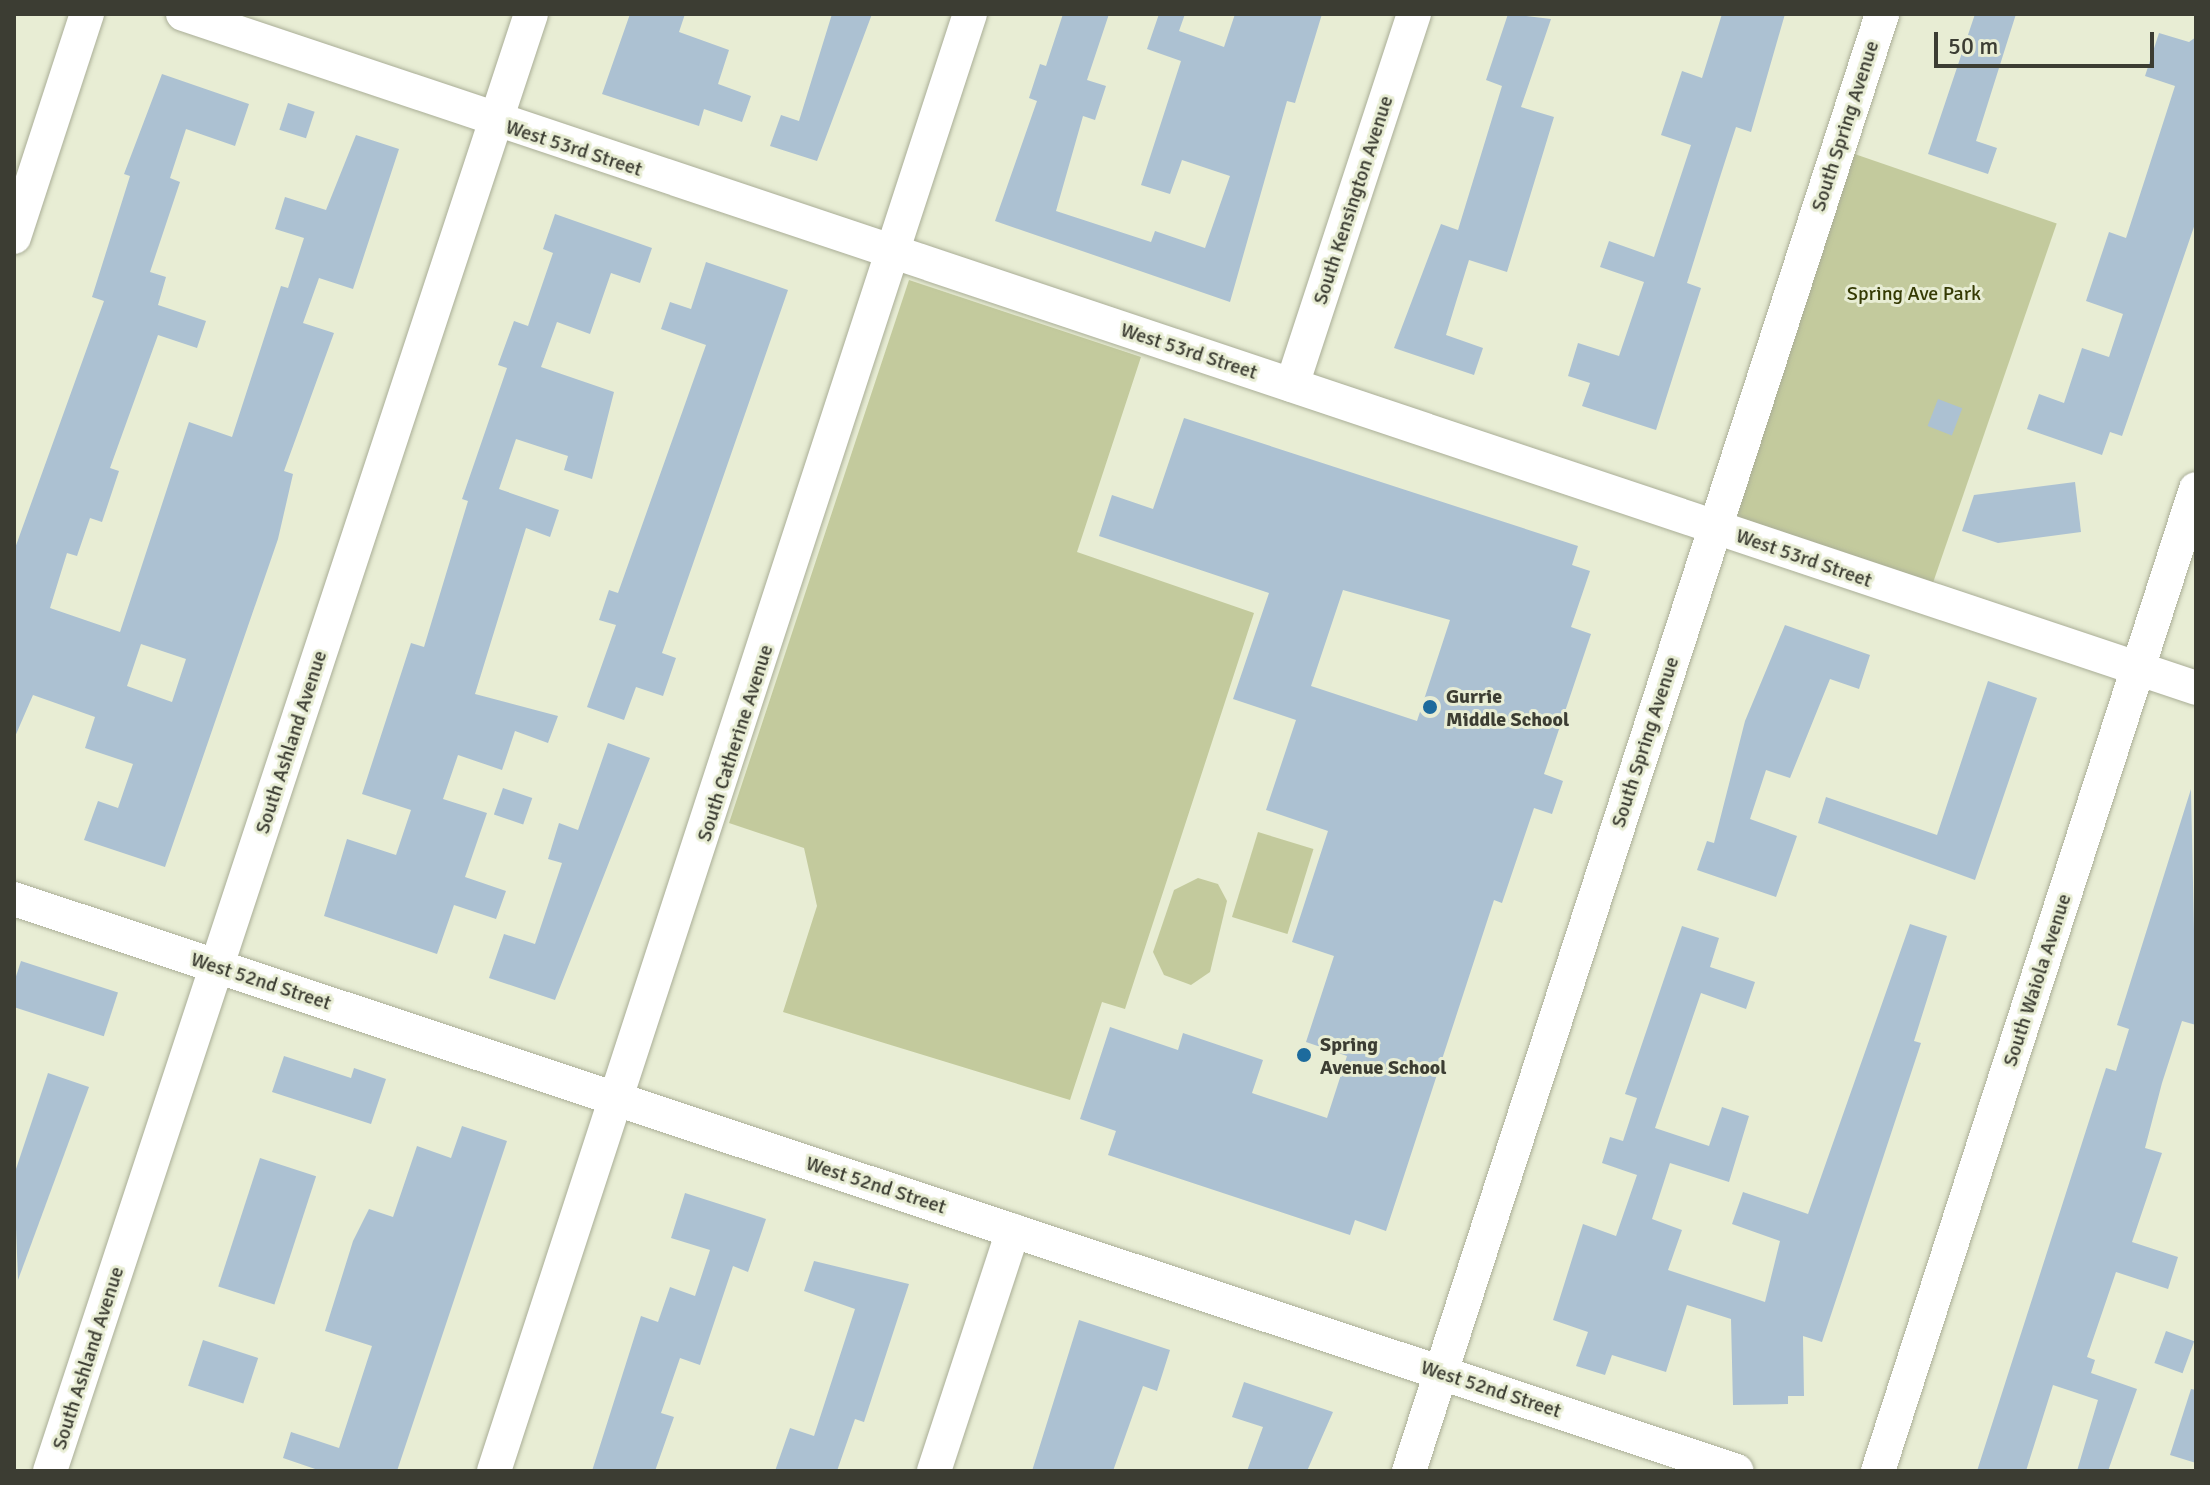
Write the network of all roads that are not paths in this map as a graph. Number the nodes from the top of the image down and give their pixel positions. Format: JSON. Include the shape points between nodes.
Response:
{"nodes":[{"id":1,"x":87,"y":14,"type":"edge"},
{"id":2,"x":183,"y":14,"type":"edge"},
{"id":3,"x":531,"y":14,"type":"edge"},
{"id":4,"x":970,"y":14,"type":"edge"},
{"id":5,"x":1414,"y":14,"type":"edge"},
{"id":6,"x":1882,"y":14,"type":"edge"},
{"id":7,"x":496,"y":122,"type":"junction"},
{"id":8,"x":14,"y":237,"type":"edge"},
{"id":9,"x":890,"y":253,"type":"junction"},
{"id":10,"x":1292,"y":385,"type":"junction"},
{"id":11,"x":2196,"y":489,"type":"edge"},
{"id":12,"x":1714,"y":527,"type":"junction"},
{"id":13,"x":2137,"y":670,"type":"junction"},
{"id":14,"x":2196,"y":688,"type":"edge"},
{"id":15,"x":14,"y":899,"type":"edge"},
{"id":16,"x":217,"y":966,"type":"junction"},
{"id":17,"x":614,"y":1099,"type":"junction"},
{"id":18,"x":1013,"y":1231,"type":"junction"},
{"id":19,"x":1442,"y":1373,"type":"junction"},
{"id":20,"x":50,"y":1471,"type":"edge"},
{"id":21,"x":494,"y":1471,"type":"edge"},
{"id":22,"x":934,"y":1471,"type":"edge"},
{"id":23,"x":1409,"y":1471,"type":"edge"},
{"id":24,"x":1737,"y":1471,"type":"edge"},
{"id":25,"x":1878,"y":1471,"type":"edge"}],
"edges":[{"from":1,"to":8,"type":"street"},
{"from":2,"to":7,"type":"street","name":"West 53rd Street"},
{"from":3,"to":7,"type":"street","name":"South Ashland Avenue"},
{"from":4,"to":9,"type":"street","name":"South Catherine Avenue"},
{"from":5,"to":10,"type":"street","name":"South Kensington Avenue"},
{"from":6,"to":12,"type":"street","name":"South Spring Avenue"},
{"from":7,"to":9,"type":"street","name":"West 53rd Street"},
{"from":7,"to":16,"type":"street","name":"South Ashland Avenue"},
{"from":9,"to":10,"type":"street","name":"West 53rd Street"},
{"from":9,"to":17,"type":"street","name":"South Catherine Avenue","via":[[708,832]]},
{"from":10,"to":12,"type":"street","name":"West 53rd Street"},
{"from":11,"to":13,"type":"street","name":"South Waiola Avenue"},
{"from":12,"to":13,"type":"street","name":"West 53rd Street"},
{"from":12,"to":19,"type":"street","name":"South Spring Avenue"},
{"from":13,"to":14,"type":"street","name":"West 53rd Street"},
{"from":13,"to":25,"type":"street","name":"South Waiola Avenue"},
{"from":15,"to":16,"type":"street","name":"West 52nd Street"},
{"from":16,"to":17,"type":"street","name":"West 52nd Street"},
{"from":16,"to":20,"type":"street","name":"South Ashland Avenue"},
{"from":17,"to":18,"type":"street","name":"West 52nd Street"},
{"from":17,"to":21,"type":"street","name":"South Catherine Avenue"},
{"from":18,"to":19,"type":"street","name":"West 52nd Street"},
{"from":18,"to":22,"type":"street"},
{"from":19,"to":23,"type":"street","name":"South Spring Avenue"},
{"from":19,"to":24,"type":"street","name":"West 52nd Street"}]}
